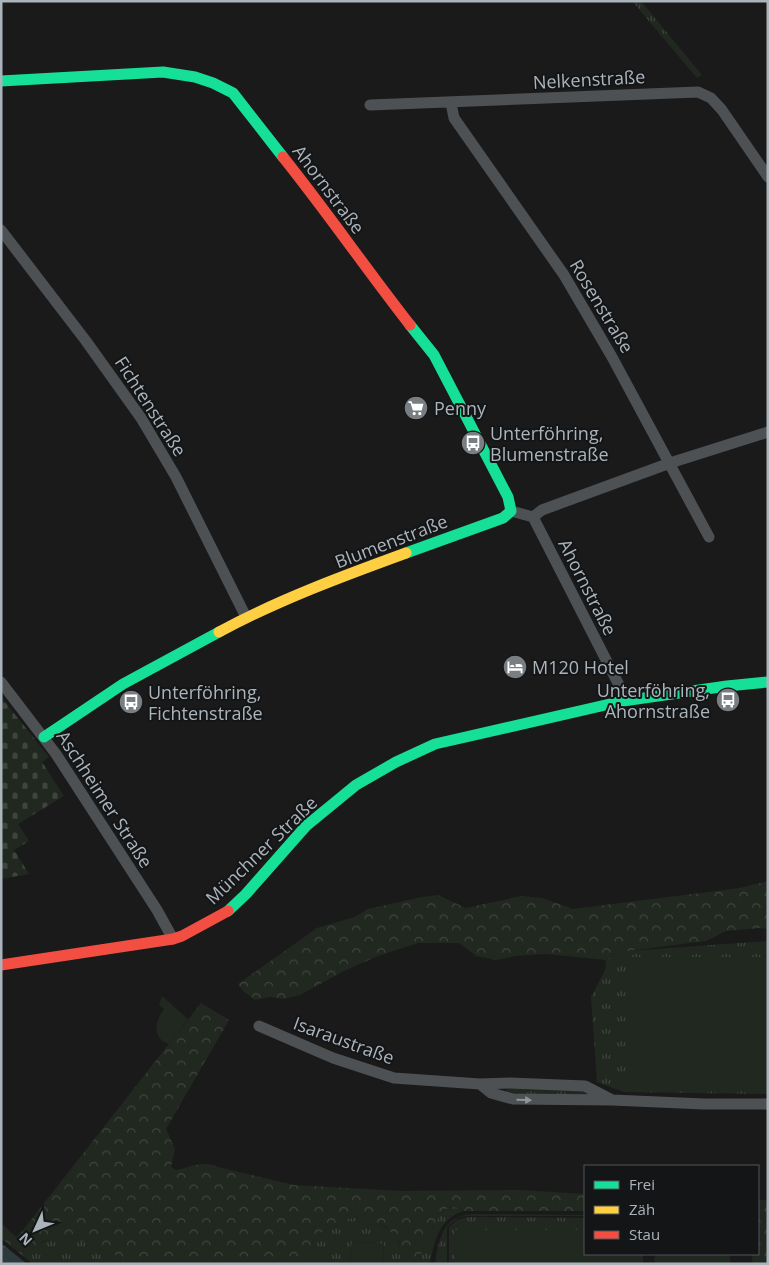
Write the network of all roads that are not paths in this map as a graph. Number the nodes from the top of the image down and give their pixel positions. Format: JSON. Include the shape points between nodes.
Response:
{"nodes":[{"id":1,"x":1,"y":81,"type":"edge"},
{"id":2,"x":451,"y":102,"type":"junction"},
{"id":3,"x":370,"y":106,"type":"dead end"},
{"id":4,"x":768,"y":177,"type":"edge"},
{"id":5,"x":1,"y":230,"type":"edge"},
{"id":6,"x":768,"y":432,"type":"edge"},
{"id":7,"x":670,"y":463,"type":"junction"},
{"id":8,"x":511,"y":511,"type":"junction"},
{"id":9,"x":533,"y":518,"type":"junction"},
{"id":10,"x":709,"y":537,"type":"dead end"},
{"id":11,"x":246,"y":617,"type":"junction"},
{"id":12,"x":1,"y":682,"type":"edge"},
{"id":13,"x":768,"y":682,"type":"edge"},
{"id":14,"x":623,"y":701,"type":"junction"},
{"id":15,"x":44,"y":737,"type":"junction"},
{"id":16,"x":173,"y":939,"type":"junction"},
{"id":17,"x":1,"y":965,"type":"edge"},
{"id":18,"x":259,"y":1026,"type":"dead end"},
{"id":19,"x":480,"y":1084,"type":"junction"},
{"id":20,"x":612,"y":1100,"type":"junction"},
{"id":21,"x":768,"y":1104,"type":"edge"}],
"edges":[{"from":1,"to":8,"type":"street","name":"Ahornstraße","via":[[169,73],[213,83],[233,93],[434,355],[508,497]]},
{"from":2,"to":3,"type":"street","name":"Nelkenstraße"},
{"from":2,"to":4,"type":"street","name":"Nelkenstraße","via":[[698,92],[711,98],[722,110]]},
{"from":2,"to":7,"type":"street","name":"Rosenstraße","via":[[454,118],[564,275]]},
{"from":5,"to":11,"type":"street","name":"Fichtenstraße","via":[[141,418],[176,477]]},
{"from":6,"to":7,"type":"street"},
{"from":7,"to":9,"type":"street","via":[[542,510]]},
{"from":7,"to":10,"type":"street","name":"Rosenstraße"},
{"from":8,"to":9,"type":"street"},
{"from":8,"to":11,"type":"street","name":"Blumenstraße","via":[[498,520],[360,570]]},
{"from":9,"to":14,"type":"street","name":"Ahornstraße","via":[[622,689]]},
{"from":11,"to":15,"type":"street","name":"Blumenstraße","via":[[123,684]]},
{"from":12,"to":15,"type":"street","name":"Aschheimer Straße"},
{"from":13,"to":14,"type":"street","name":"Münchner Straße"},
{"from":14,"to":16,"type":"street","name":"Münchner Straße","via":[[435,744],[396,762],[356,785],[306,826],[226,912]]},
{"from":15,"to":16,"type":"street","name":"Aschheimer Straße"},
{"from":16,"to":17,"type":"street","name":"Münchner Straße"},
{"from":18,"to":19,"type":"street","name":"Isaraustraße","via":[[333,1058],[394,1078]]},
{"from":19,"to":20,"type":"street","name":"Isaraustraße","via":[[585,1086]]},
{"from":19,"to":20,"type":"street","name":"Isaraustraße","one_way":true,"via":[[491,1093],[512,1099]]},
{"from":20,"to":21,"type":"street","name":"Isaraustraße"}]}
